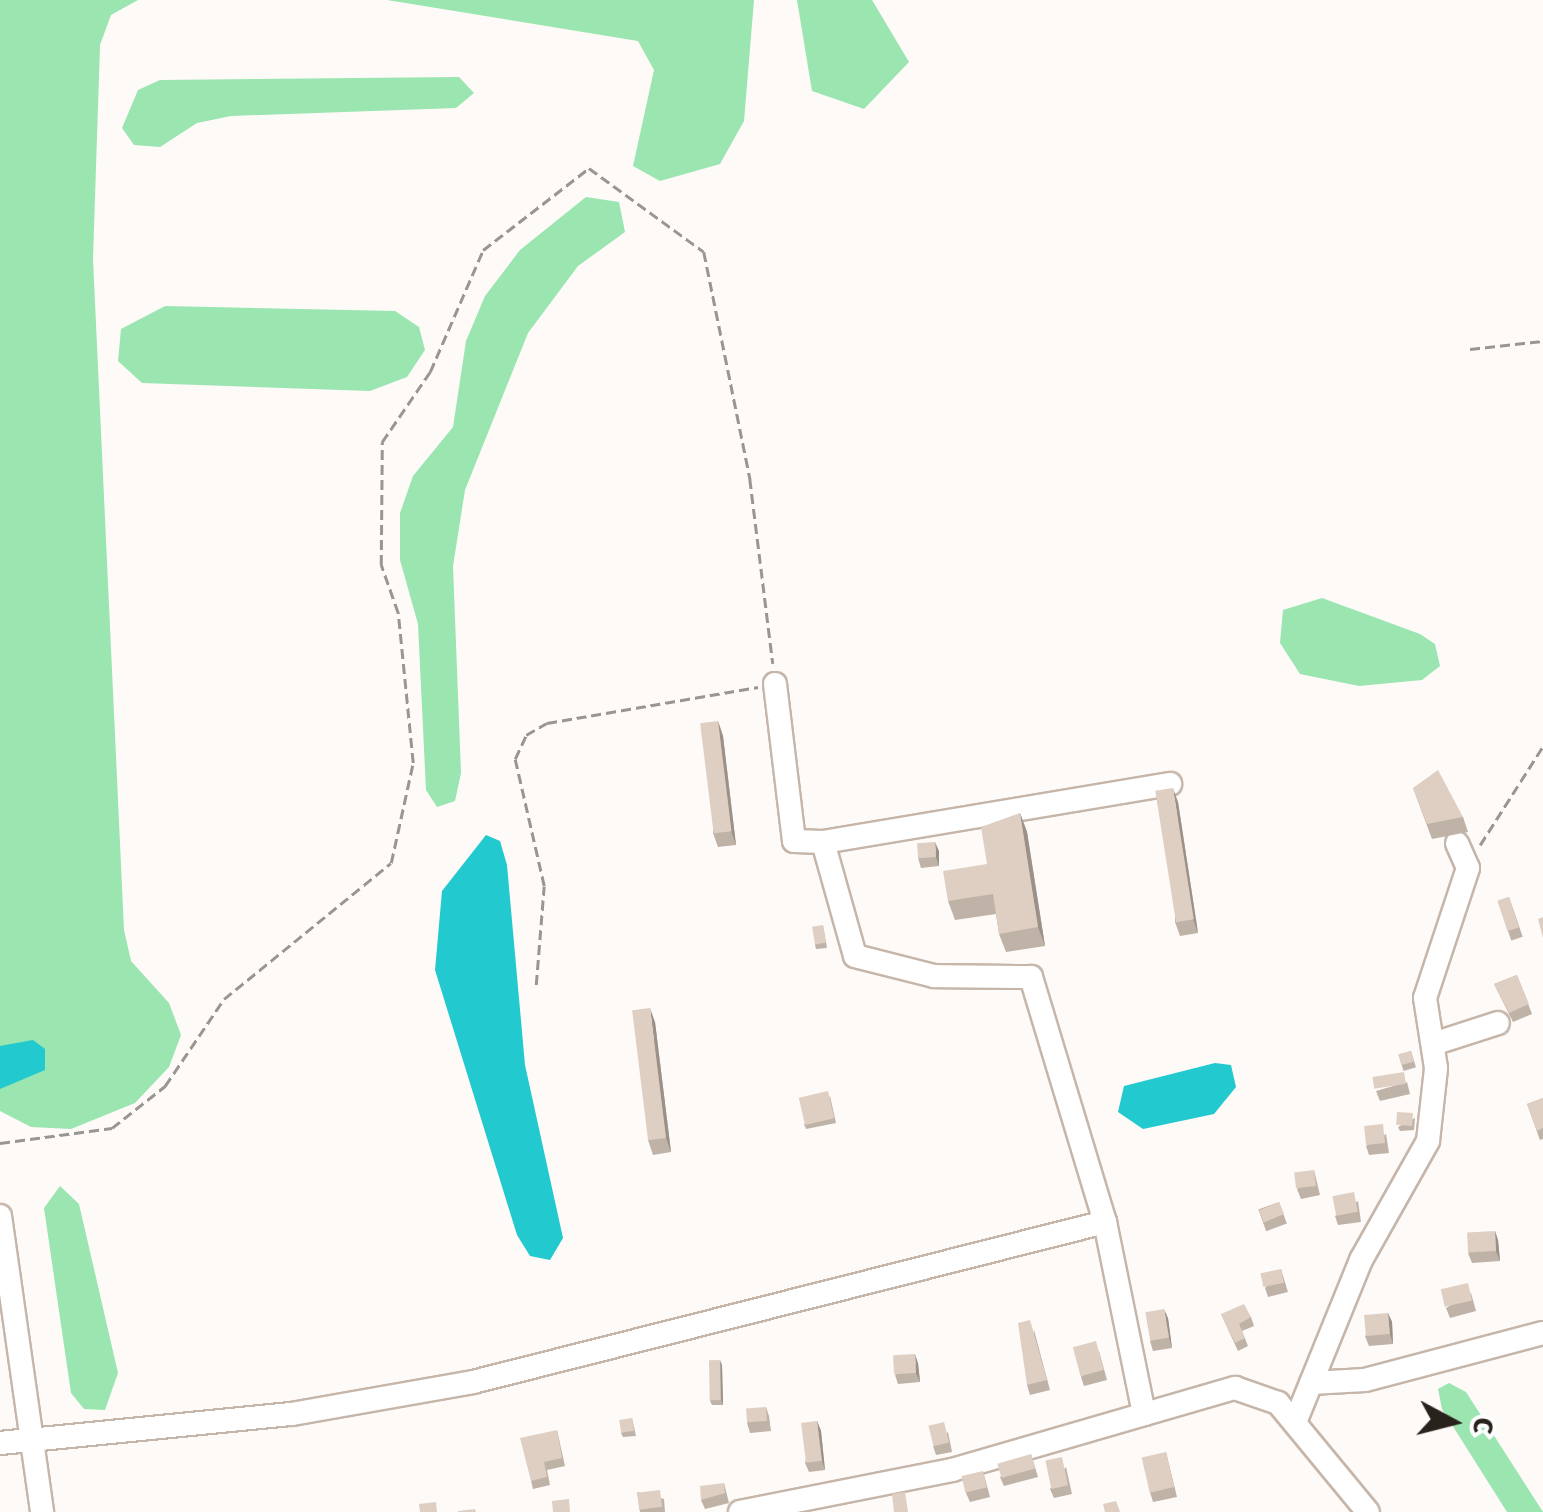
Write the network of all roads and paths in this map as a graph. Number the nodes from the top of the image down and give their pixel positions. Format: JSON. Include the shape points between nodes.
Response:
{"nodes":[{"id":1,"x":1543,"y":341,"type":"edge"},
{"id":2,"x":1470,"y":349,"type":"dead end"},
{"id":3,"x":775,"y":684,"type":"junction"},
{"id":4,"x":1543,"y":746,"type":"edge"},
{"id":5,"x":1170,"y":784,"type":"edge"},
{"id":6,"x":823,"y":842,"type":"junction"},
{"id":7,"x":1458,"y":843,"type":"dead end"},
{"id":8,"x":1468,"y":868,"type":"junction"},
{"id":9,"x":536,"y":986,"type":"dead end"},
{"id":10,"x":1498,"y":1023,"type":"dead end"},
{"id":11,"x":1432,"y":1044,"type":"junction"},
{"id":12,"x":0,"y":1143,"type":"edge"},
{"id":13,"x":0,"y":1216,"type":"edge"},
{"id":14,"x":1105,"y":1222,"type":"junction"},
{"id":15,"x":1543,"y":1333,"type":"edge"},
{"id":16,"x":1311,"y":1383,"type":"junction"},
{"id":17,"x":1144,"y":1414,"type":"junction"},
{"id":18,"x":1296,"y":1420,"type":"junction"},
{"id":19,"x":29,"y":1441,"type":"junction"},
{"id":20,"x":0,"y":1443,"type":"edge"},
{"id":21,"x":42,"y":1512,"type":"edge"},
{"id":22,"x":740,"y":1512,"type":"edge"},
{"id":23,"x":1368,"y":1512,"type":"edge"}],
"edges":[{"from":1,"to":2,"type":"path"},
{"from":3,"to":6,"type":"street","via":[[794,841]]},
{"from":3,"to":9,"type":"path","via":[[547,723],[526,736],[515,759],[544,886]]},
{"from":3,"to":12,"type":"path","via":[[750,479],[704,252],[589,168],[483,250],[430,372],[382,442],[380,566],[398,612],[414,763],[391,863],[224,998],[165,1086],[112,1128]]},
{"from":4,"to":8,"type":"path"},
{"from":5,"to":6,"type":"street"},
{"from":6,"to":14,"type":"street","via":[[855,956],[934,976],[1031,977]]},
{"from":7,"to":8,"type":"street"},
{"from":8,"to":11,"type":"street","via":[[1428,972]]},
{"from":10,"to":11,"type":"street"},
{"from":11,"to":16,"type":"street","via":[[1428,1141],[1361,1260]]},
{"from":13,"to":19,"type":"street"},
{"from":14,"to":17,"type":"street"},
{"from":14,"to":19,"type":"street","via":[[486,1379],[292,1414]]},
{"from":15,"to":16,"type":"street","via":[[1365,1380]]},
{"from":16,"to":18,"type":"street"},
{"from":17,"to":18,"type":"street","via":[[1235,1388],[1258,1391]]},
{"from":17,"to":22,"type":"street","via":[[952,1470]]},
{"from":18,"to":23,"type":"street"},
{"from":19,"to":20,"type":"street"},
{"from":19,"to":21,"type":"street"}]}
